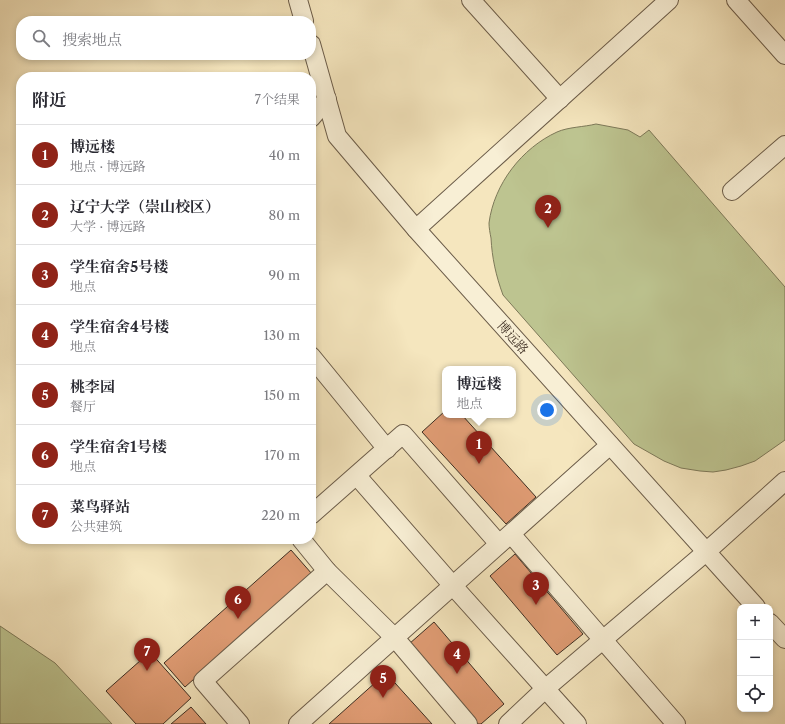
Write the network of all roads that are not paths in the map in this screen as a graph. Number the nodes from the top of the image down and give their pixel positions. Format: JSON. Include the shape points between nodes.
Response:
{"nodes":[{"id":1,"x":298,"y":0,"type":"edge"},
{"id":2,"x":471,"y":0,"type":"edge"},
{"id":3,"x":669,"y":0,"type":"edge"},
{"id":4,"x":736,"y":0,"type":"edge"},
{"id":5,"x":303,"y":16,"type":"edge"},
{"id":6,"x":785,"y":55,"type":"edge"},
{"id":7,"x":316,"y":60,"type":"edge"},
{"id":8,"x":328,"y":99,"type":"junction"},
{"id":9,"x":560,"y":99,"type":"junction"},
{"id":10,"x":316,"y":112,"type":"edge"},
{"id":11,"x":785,"y":145,"type":"edge"},
{"id":12,"x":732,"y":191,"type":"dead end"},
{"id":13,"x":416,"y":229,"type":"junction"},
{"id":14,"x":316,"y":362,"type":"edge"},
{"id":15,"x":610,"y":445,"type":"junction"},
{"id":16,"x":387,"y":449,"type":"junction"},
{"id":17,"x":357,"y":476,"type":"junction"},
{"id":18,"x":785,"y":481,"type":"edge"},
{"id":19,"x":316,"y":511,"type":"edge"},
{"id":20,"x":505,"y":539,"type":"junction"},
{"id":21,"x":305,"y":544,"type":"edge"},
{"id":22,"x":706,"y":552,"type":"junction"},
{"id":23,"x":328,"y":572,"type":"junction"},
{"id":24,"x":753,"y":604,"type":"edge"},
{"id":25,"x":773,"y":626,"type":"edge"},
{"id":26,"x":785,"y":639,"type":"edge"},
{"id":27,"x":603,"y":640,"type":"junction"},
{"id":28,"x":545,"y":689,"type":"junction"},
{"id":29,"x":240,"y":724,"type":"edge"},
{"id":30,"x":298,"y":724,"type":"edge"},
{"id":31,"x":468,"y":724,"type":"edge"},
{"id":32,"x":508,"y":724,"type":"edge"},
{"id":33,"x":577,"y":724,"type":"edge"},
{"id":34,"x":676,"y":724,"type":"edge"}],
"edges":[{"from":1,"to":5,"type":"street"},
{"from":2,"to":9,"type":"street"},
{"from":3,"to":9,"type":"street"},
{"from":4,"to":6,"type":"street"},
{"from":7,"to":8,"type":"street","name":"博远路"},
{"from":8,"to":10,"type":"street"},
{"from":8,"to":13,"type":"street","name":"博远路","via":[[337,136]]},
{"from":9,"to":13,"type":"street"},
{"from":11,"to":12,"type":"street"},
{"from":13,"to":15,"type":"street","name":"博远路"},
{"from":14,"to":16,"type":"street"},
{"from":15,"to":20,"type":"street"},
{"from":15,"to":22,"type":"street","name":"博远路"},
{"from":16,"to":17,"type":"street"},
{"from":16,"to":20,"type":"street","via":[[404,434]]},
{"from":17,"to":19,"type":"street"},
{"from":17,"to":28,"type":"street"},
{"from":18,"to":22,"type":"street"},
{"from":20,"to":27,"type":"street"},
{"from":20,"to":30,"type":"street"},
{"from":21,"to":23,"type":"street"},
{"from":22,"to":24,"type":"street","name":"博远路"},
{"from":22,"to":27,"type":"street"},
{"from":23,"to":29,"type":"street","via":[[203,681]]},
{"from":23,"to":31,"type":"street","via":[[395,638]]},
{"from":25,"to":26,"type":"street"},
{"from":27,"to":28,"type":"street"},
{"from":27,"to":34,"type":"street"},
{"from":28,"to":32,"type":"street"},
{"from":28,"to":33,"type":"street"}]}
